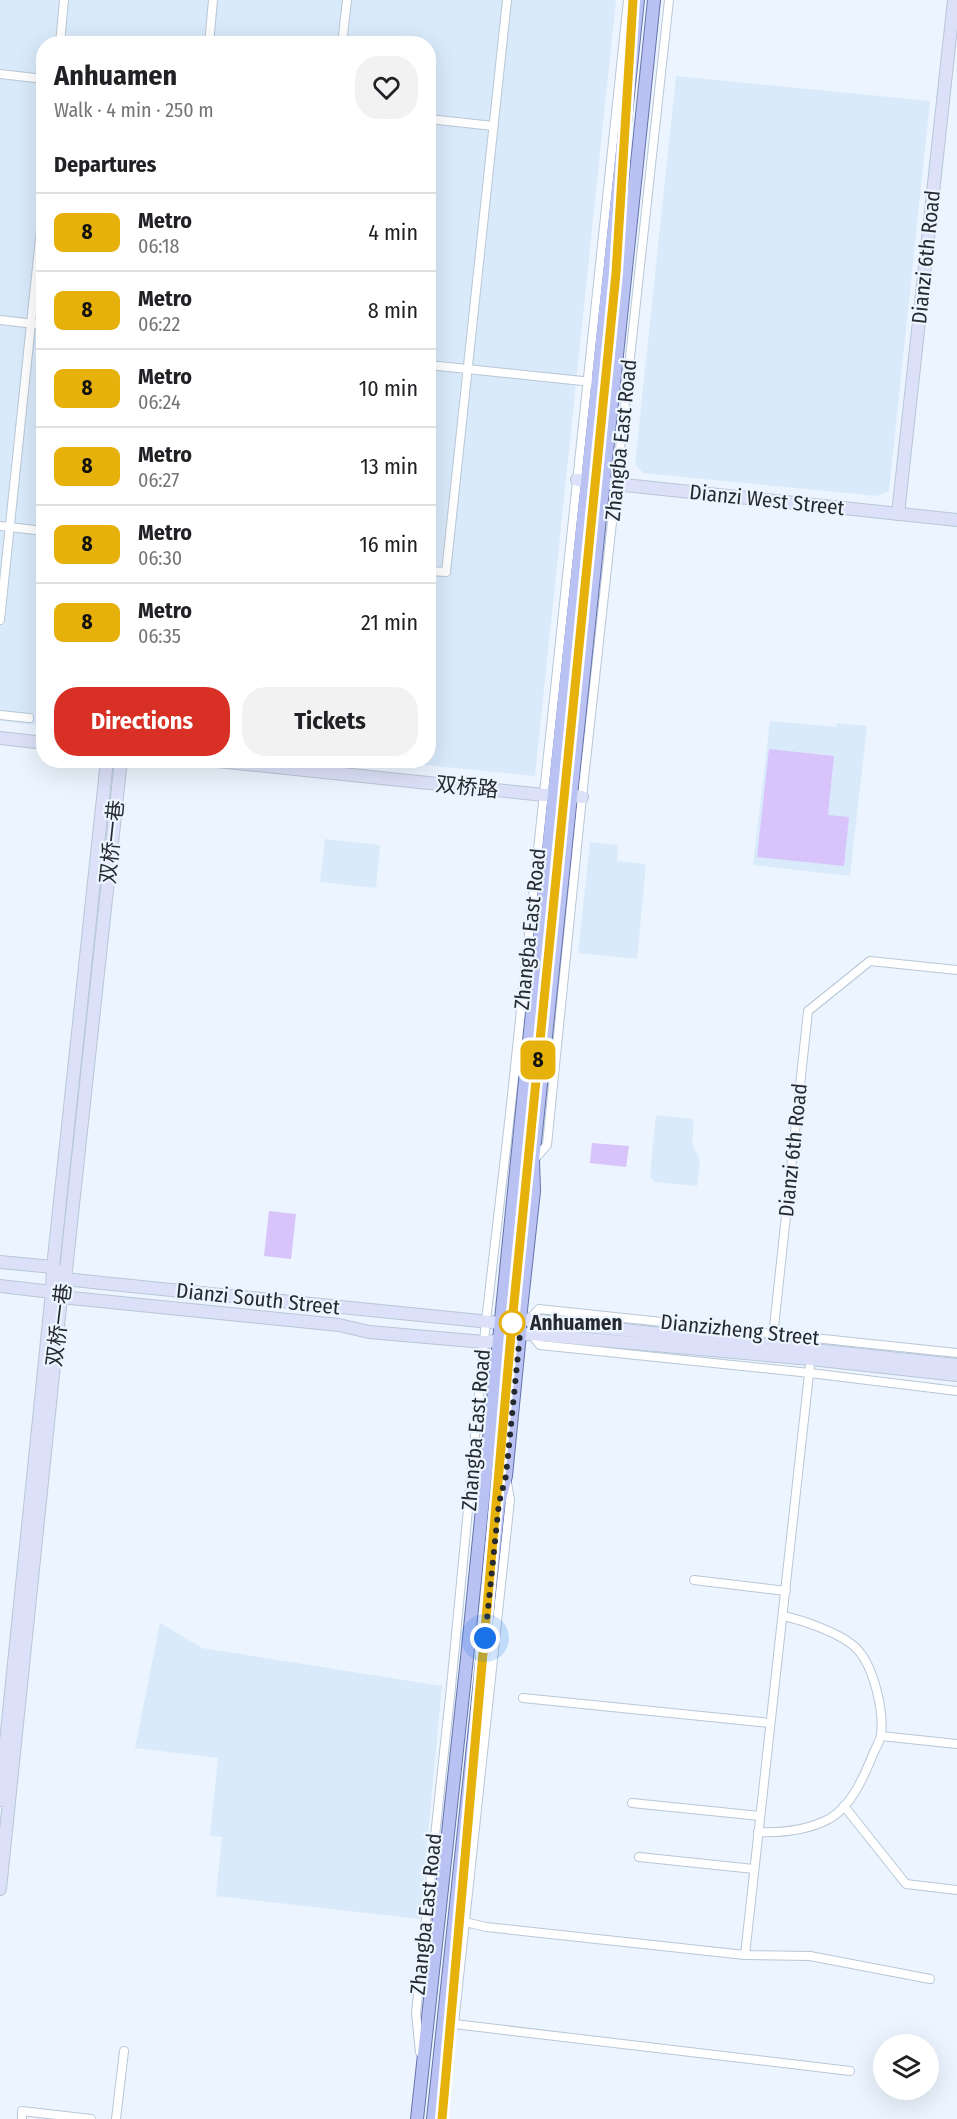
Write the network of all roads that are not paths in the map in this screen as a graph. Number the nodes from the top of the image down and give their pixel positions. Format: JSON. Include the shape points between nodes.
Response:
{"nodes":[{"id":1,"x":64,"y":0,"type":"edge"},
{"id":2,"x":213,"y":0,"type":"edge"},
{"id":3,"x":347,"y":0,"type":"edge"},
{"id":4,"x":507,"y":0,"type":"edge"},
{"id":5,"x":628,"y":0,"type":"edge"},
{"id":6,"x":638,"y":0,"type":"edge"},
{"id":7,"x":654,"y":0,"type":"edge"},
{"id":8,"x":669,"y":0,"type":"edge"},
{"id":9,"x":954,"y":0,"type":"edge"},
{"id":10,"x":61,"y":36,"type":"edge"},
{"id":11,"x":209,"y":36,"type":"edge"},
{"id":12,"x":343,"y":36,"type":"edge"},
{"id":13,"x":0,"y":74,"type":"edge"},
{"id":14,"x":36,"y":78,"type":"edge"},
{"id":15,"x":436,"y":120,"type":"edge"},
{"id":16,"x":493,"y":126,"type":"junction"},
{"id":17,"x":36,"y":276,"type":"edge"},
{"id":18,"x":0,"y":320,"type":"edge"},
{"id":19,"x":31,"y":323,"type":"junction"},
{"id":20,"x":36,"y":324,"type":"edge"},
{"id":21,"x":436,"y":366,"type":"edge"},
{"id":22,"x":467,"y":369,"type":"junction"},
{"id":23,"x":593,"y":383,"type":"junction"},
{"id":24,"x":583,"y":480,"type":"junction"},
{"id":25,"x":604,"y":482,"type":"junction"},
{"id":26,"x":617,"y":484,"type":"junction"},
{"id":27,"x":898,"y":514,"type":"junction"},
{"id":28,"x":957,"y":520,"type":"edge"},
{"id":29,"x":0,"y":526,"type":"edge"},
{"id":30,"x":10,"y":527,"type":"junction"},
{"id":31,"x":36,"y":530,"type":"edge"},
{"id":32,"x":436,"y":571,"type":"edge"},
{"id":33,"x":0,"y":620,"type":"edge"},
{"id":34,"x":0,"y":715,"type":"edge"},
{"id":35,"x":29,"y":718,"type":"dead end"},
{"id":36,"x":0,"y":738,"type":"edge"},
{"id":37,"x":36,"y":742,"type":"edge"},
{"id":38,"x":105,"y":768,"type":"edge"},
{"id":39,"x":120,"y":768,"type":"edge"},
{"id":40,"x":288,"y":768,"type":"edge"},
{"id":41,"x":549,"y":794,"type":"junction"},
{"id":42,"x":576,"y":796,"type":"junction"},
{"id":43,"x":957,"y":970,"type":"edge"},
{"id":44,"x":0,"y":1262,"type":"edge"},
{"id":45,"x":53,"y":1267,"type":"junction"},
{"id":46,"x":65,"y":1279,"type":"junction"},
{"id":47,"x":0,"y":1286,"type":"edge"},
{"id":48,"x":57,"y":1294,"type":"junction"},
{"id":49,"x":524,"y":1320,"type":"junction"},
{"id":50,"x":486,"y":1321,"type":"junction"},
{"id":51,"x":500,"y":1323,"type":"junction"},
{"id":52,"x":526,"y":1334,"type":"junction"},
{"id":53,"x":773,"y":1340,"type":"junction"},
{"id":54,"x":484,"y":1342,"type":"junction"},
{"id":55,"x":499,"y":1342,"type":"junction"},
{"id":56,"x":957,"y":1353,"type":"edge"},
{"id":57,"x":811,"y":1354,"type":"junction"},
{"id":58,"x":957,"y":1365,"type":"edge"},
{"id":59,"x":810,"y":1373,"type":"junction"},
{"id":60,"x":957,"y":1375,"type":"edge"},
{"id":61,"x":957,"y":1391,"type":"edge"},
{"id":62,"x":506,"y":1476,"type":"junction"},
{"id":63,"x":694,"y":1580,"type":"dead end"},
{"id":64,"x":786,"y":1591,"type":"junction"},
{"id":65,"x":783,"y":1616,"type":"junction"},
{"id":66,"x":523,"y":1698,"type":"dead end"},
{"id":67,"x":770,"y":1724,"type":"junction"},
{"id":68,"x":881,"y":1736,"type":"junction"},
{"id":69,"x":957,"y":1744,"type":"edge"},
{"id":70,"x":446,"y":1794,"type":"junction"},
{"id":71,"x":0,"y":1800,"type":"edge"},
{"id":72,"x":632,"y":1803,"type":"dead end"},
{"id":73,"x":844,"y":1806,"type":"junction"},
{"id":74,"x":760,"y":1816,"type":"junction"},
{"id":75,"x":758,"y":1832,"type":"junction"},
{"id":76,"x":639,"y":1857,"type":"dead end"},
{"id":77,"x":754,"y":1869,"type":"junction"},
{"id":78,"x":0,"y":1889,"type":"edge"},
{"id":79,"x":957,"y":1890,"type":"edge"},
{"id":80,"x":465,"y":1922,"type":"junction"},
{"id":81,"x":745,"y":1955,"type":"junction"},
{"id":82,"x":930,"y":1979,"type":"dead end"},
{"id":83,"x":454,"y":2024,"type":"junction"},
{"id":84,"x":441,"y":2046,"type":"junction"},
{"id":85,"x":124,"y":2051,"type":"dead end"},
{"id":86,"x":850,"y":2071,"type":"dead end"},
{"id":87,"x":22,"y":2119,"type":"edge"},
{"id":88,"x":91,"y":2119,"type":"edge"},
{"id":89,"x":116,"y":2119,"type":"edge"},
{"id":90,"x":417,"y":2119,"type":"edge"},
{"id":91,"x":433,"y":2119,"type":"edge"}],
"edges":[{"from":1,"to":10,"type":"street"},
{"from":2,"to":11,"type":"street"},
{"from":3,"to":12,"type":"street"},
{"from":4,"to":16,"type":"street"},
{"from":5,"to":23,"type":"street","name":"Zhangba East Road"},
{"from":6,"to":23,"type":"main road","name":"Zhangba East Road"},
{"from":7,"to":25,"type":"main road","name":"Zhangba East Road"},
{"from":8,"to":26,"type":"street","name":"Zhangba East Road"},
{"from":9,"to":27,"type":"street","name":"Dianzi 6th Road"},
{"from":13,"to":14,"type":"street"},
{"from":15,"to":16,"type":"street"},
{"from":16,"to":22,"type":"street"},
{"from":17,"to":19,"type":"street"},
{"from":18,"to":19,"type":"street"},
{"from":19,"to":20,"type":"street"},
{"from":19,"to":30,"type":"street"},
{"from":21,"to":22,"type":"street"},
{"from":22,"to":23,"type":"street"},
{"from":22,"to":32,"type":"street","via":[[446,572]]},
{"from":23,"to":24,"type":"main road","name":"Zhangba East Road"},
{"from":24,"to":25,"type":"street","name":"Dianzi West Street"},
{"from":24,"to":41,"type":"main road","name":"Zhangba East Road"},
{"from":25,"to":26,"type":"street","name":"Dianzi West Street"},
{"from":25,"to":42,"type":"main road","name":"Zhangba East Road"},
{"from":26,"to":27,"type":"street","name":"Dianzi West Street"},
{"from":26,"to":42,"type":"street","name":"Zhangba East Road"},
{"from":27,"to":28,"type":"street","name":"Dianzi West Street"},
{"from":29,"to":30,"type":"street"},
{"from":30,"to":31,"type":"street"},
{"from":30,"to":33,"type":"street"},
{"from":34,"to":35,"type":"street"},
{"from":36,"to":37,"type":"street"},
{"from":38,"to":45,"type":"street","name":"双桥一巷"},
{"from":39,"to":46,"type":"street","name":"双桥一巷"},
{"from":40,"to":41,"type":"street","name":"双桥路"},
{"from":41,"to":42,"type":"street","name":"双桥路"},
{"from":41,"to":50,"type":"street","name":"Zhangba East Road"},
{"from":41,"to":51,"type":"main road","name":"Zhangba East Road"},
{"from":42,"to":49,"type":"main road","name":"Zhangba East Road","via":[[548,1079],[533,1161]]},
{"from":43,"to":53,"type":"street","name":"Dianzi 6th Road","via":[[870,961],[808,1011]]},
{"from":44,"to":45,"type":"street"},
{"from":45,"to":46,"type":"street"},
{"from":45,"to":48,"type":"street","name":"双桥一巷"},
{"from":46,"to":48,"type":"street","name":"双桥一巷"},
{"from":46,"to":50,"type":"street","name":"Dianzi South Street"},
{"from":47,"to":48,"type":"street","name":"Dianzi South Street"},
{"from":48,"to":54,"type":"street","name":"Dianzi South Street"},
{"from":48,"to":71,"type":"street","name":"双桥一巷"},
{"from":48,"to":78,"type":"street","name":"双桥一巷"},
{"from":49,"to":51,"type":"street","name":"Dianzi South Street"},
{"from":49,"to":52,"type":"main road","name":"Zhangba East Road"},
{"from":49,"to":53,"type":"street","name":"Dianzizheng Street"},
{"from":50,"to":51,"type":"street","name":"Dianzi South Street"},
{"from":50,"to":54,"type":"street","name":"Zhangba East Road"},
{"from":51,"to":55,"type":"main road","name":"Zhangba East Road"},
{"from":52,"to":55,"type":"street","name":"Dianzizheng Street"},
{"from":52,"to":57,"type":"street","name":"Dianzizheng Street"},
{"from":52,"to":59,"type":"street","name":"Dianzizheng Street","via":[[540,1345]]},
{"from":52,"to":62,"type":"main road","name":"Zhangba East Road"},
{"from":53,"to":56,"type":"street","name":"Dianzizheng Street"},
{"from":53,"to":57,"type":"street","name":"Dianzizheng Street"},
{"from":54,"to":55,"type":"street","name":"Dianzi South Street"},
{"from":54,"to":70,"type":"street","name":"Zhangba East Road"},
{"from":55,"to":70,"type":"main road","name":"Zhangba East Road"},
{"from":57,"to":58,"type":"street","name":"Dianzizheng Street"},
{"from":57,"to":59,"type":"street"},
{"from":57,"to":60,"type":"street","name":"Dianzizheng Street"},
{"from":59,"to":61,"type":"street","name":"Dianzizheng Street"},
{"from":59,"to":64,"type":"street"},
{"from":62,"to":80,"type":"street","name":"Zhangba East Road","via":[[510,1500]]},
{"from":62,"to":84,"type":"main road","name":"Zhangba East Road","via":[[499,1503]]},
{"from":63,"to":64,"type":"street"},
{"from":64,"to":65,"type":"street"},
{"from":65,"to":67,"type":"street"},
{"from":65,"to":68,"type":"street","via":[[820,1627],[856,1647],[867,1662],[878,1695]]},
{"from":66,"to":67,"type":"street"},
{"from":67,"to":74,"type":"street"},
{"from":68,"to":69,"type":"street"},
{"from":68,"to":73,"type":"street","via":[[861,1782]]},
{"from":70,"to":90,"type":"main road","name":"Zhangba East Road"},
{"from":72,"to":74,"type":"street"},
{"from":73,"to":75,"type":"street","via":[[830,1819],[786,1833]]},
{"from":73,"to":79,"type":"street","via":[[906,1884]]},
{"from":74,"to":75,"type":"street"},
{"from":75,"to":77,"type":"street"},
{"from":76,"to":77,"type":"street"},
{"from":77,"to":81,"type":"street"},
{"from":80,"to":81,"type":"street"},
{"from":80,"to":83,"type":"street","name":"Zhangba East Road"},
{"from":81,"to":82,"type":"street","via":[[810,1956]]},
{"from":83,"to":84,"type":"street","name":"Zhangba East Road"},
{"from":83,"to":86,"type":"street"},
{"from":84,"to":91,"type":"main road","name":"Zhangba East Road"},
{"from":85,"to":89,"type":"street"},
{"from":87,"to":88,"type":"street","via":[[22,2111]]}]}
